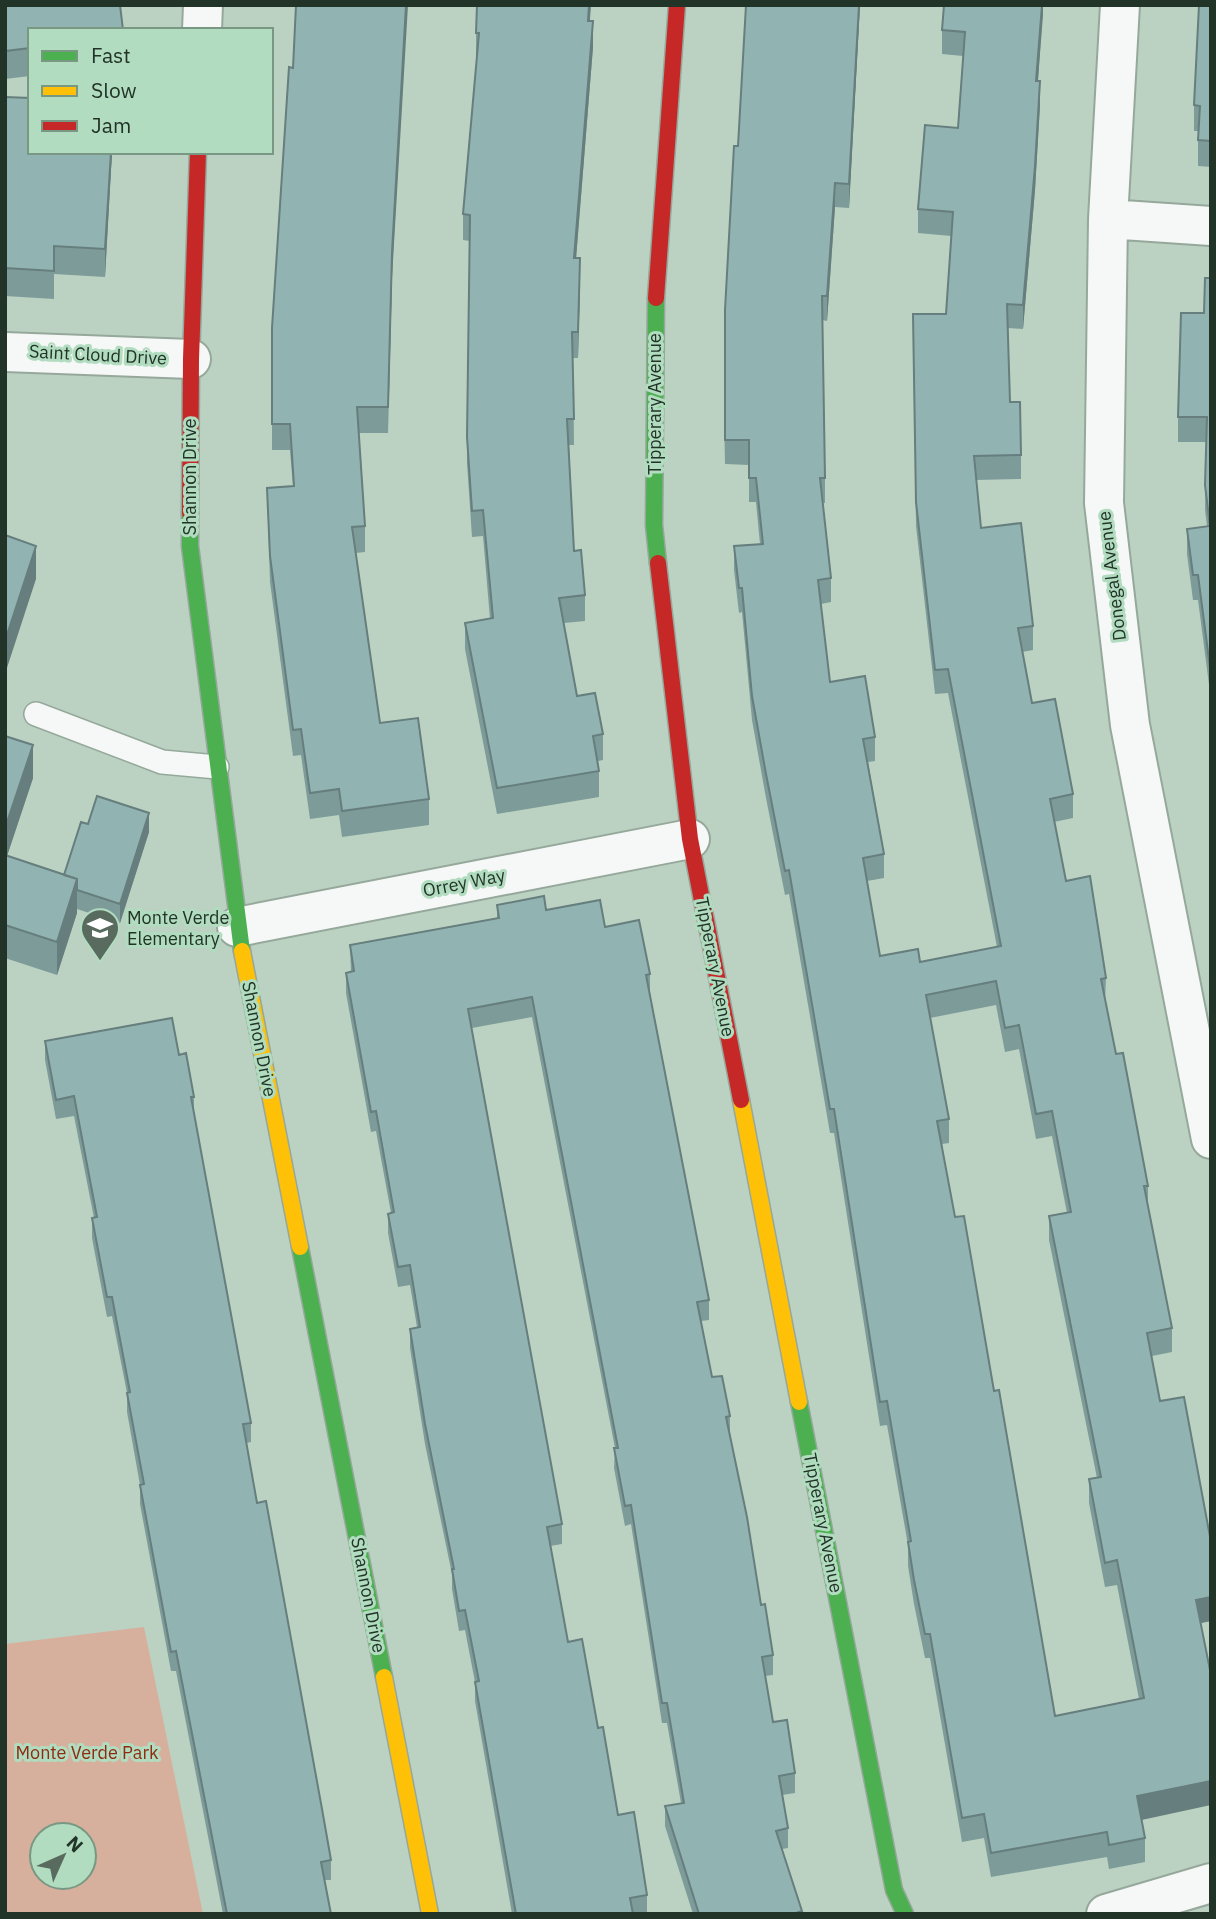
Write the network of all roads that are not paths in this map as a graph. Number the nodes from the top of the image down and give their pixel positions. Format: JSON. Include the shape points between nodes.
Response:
{"nodes":[{"id":1,"x":203,"y":5,"type":"edge"},
{"id":2,"x":677,"y":5,"type":"edge"},
{"id":3,"x":1120,"y":5,"type":"edge"},
{"id":4,"x":202,"y":28,"type":"edge"},
{"id":5,"x":198,"y":154,"type":"edge"},
{"id":6,"x":1108,"y":219,"type":"junction"},
{"id":7,"x":1211,"y":226,"type":"edge"},
{"id":8,"x":5,"y":352,"type":"edge"},
{"id":9,"x":191,"y":359,"type":"junction"},
{"id":10,"x":36,"y":714,"type":"dead end"},
{"id":11,"x":217,"y":767,"type":"junction"},
{"id":12,"x":690,"y":839,"type":"junction"},
{"id":13,"x":237,"y":927,"type":"junction"},
{"id":14,"x":1211,"y":1139,"type":"edge"},
{"id":15,"x":1211,"y":1883,"type":"edge"},
{"id":16,"x":430,"y":1914,"type":"edge"},
{"id":17,"x":905,"y":1914,"type":"edge"},
{"id":18,"x":1106,"y":1914,"type":"edge"}],
"edges":[{"from":1,"to":4,"type":"street"},
{"from":2,"to":12,"type":"street","name":"Tipperary Avenue","via":[[656,311],[654,525]]},
{"from":3,"to":6,"type":"street","name":"Donegal Avenue"},
{"from":5,"to":9,"type":"street","name":"Shannon Drive"},
{"from":6,"to":7,"type":"street"},
{"from":6,"to":14,"type":"street","name":"Donegal Avenue","via":[[1104,502],[1130,725]]},
{"from":8,"to":9,"type":"street","name":"Saint Cloud Drive"},
{"from":9,"to":11,"type":"street","name":"Shannon Drive","via":[[190,546]]},
{"from":10,"to":11,"type":"lane","via":[[162,762]]},
{"from":11,"to":13,"type":"street","name":"Shannon Drive"},
{"from":12,"to":13,"type":"street","name":"Orrey Way"},
{"from":12,"to":17,"type":"street","name":"Tipperary Avenue","via":[[894,1890]]},
{"from":13,"to":16,"type":"street","name":"Shannon Drive"},
{"from":15,"to":18,"type":"street"}]}
